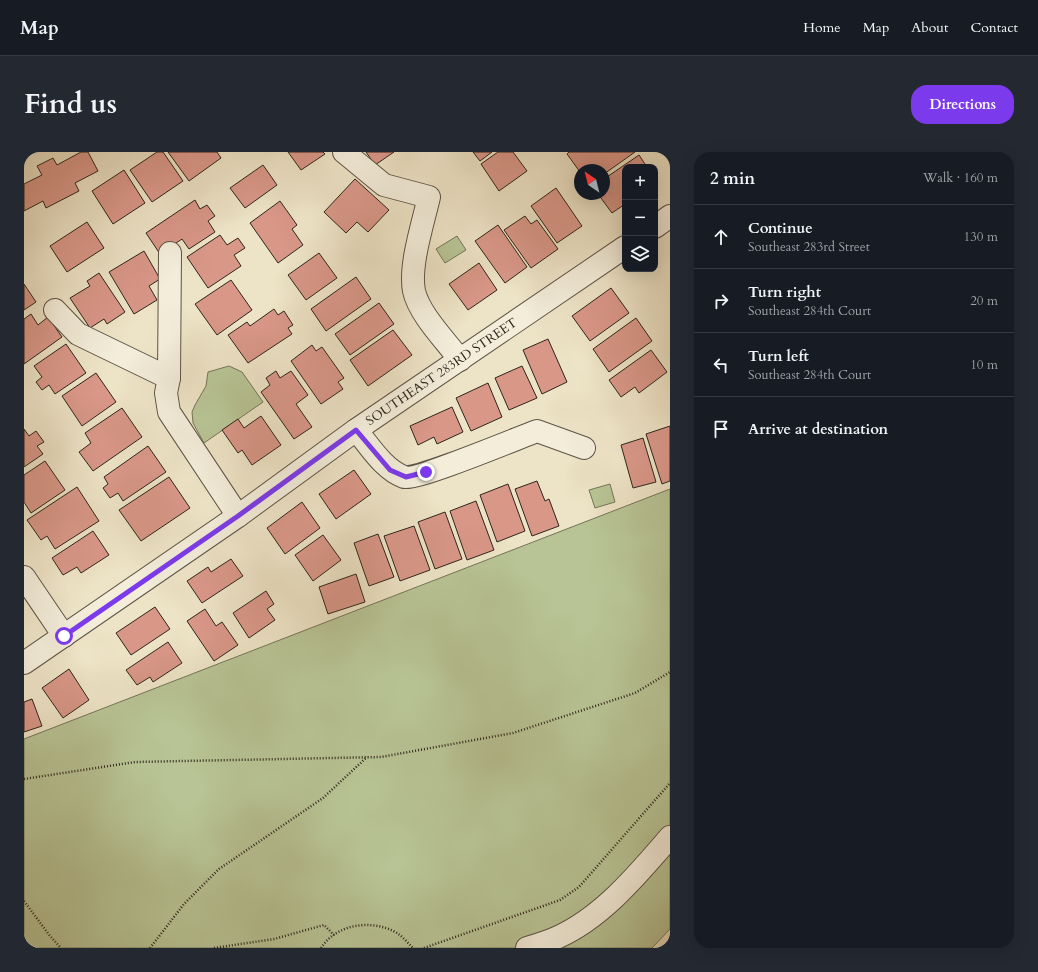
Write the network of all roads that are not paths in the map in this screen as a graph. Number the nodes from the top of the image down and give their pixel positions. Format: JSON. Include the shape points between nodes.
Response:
{"nodes":[{"id":1,"x":344,"y":152,"type":"edge"},
{"id":2,"x":670,"y":216,"type":"edge"},
{"id":3,"x":658,"y":225,"type":"edge"},
{"id":4,"x":622,"y":249,"type":"edge"},
{"id":5,"x":170,"y":253,"type":"dead end"},
{"id":6,"x":55,"y":310,"type":"dead end"},
{"id":7,"x":460,"y":360,"type":"junction"},
{"id":8,"x":169,"y":378,"type":"junction"},
{"id":9,"x":356,"y":430,"type":"junction"},
{"id":10,"x":584,"y":448,"type":"dead end"},
{"id":11,"x":238,"y":516,"type":"junction"},
{"id":12,"x":24,"y":577,"type":"edge"},
{"id":13,"x":64,"y":636,"type":"junction"},
{"id":14,"x":24,"y":663,"type":"edge"},
{"id":15,"x":670,"y":837,"type":"edge"},
{"id":16,"x":527,"y":948,"type":"edge"}],
"edges":[{"from":1,"to":7,"type":"street","via":[[384,185],[429,197],[413,271],[414,292],[422,309]]},
{"from":2,"to":3,"type":"street"},
{"from":4,"to":7,"type":"street","name":"SOUTHEAST 283RD STREET"},
{"from":5,"to":8,"type":"street"},
{"from":6,"to":8,"type":"street","via":[[78,334]]},
{"from":7,"to":9,"type":"street","name":"SOUTHEAST 283RD STREET"},
{"from":8,"to":11,"type":"street","via":[[166,392],[169,412]]},
{"from":9,"to":10,"type":"street","via":[[390,470],[406,477],[537,431]]},
{"from":9,"to":11,"type":"street","name":"SOUTHEAST 283RD STREET"},
{"from":11,"to":13,"type":"street","name":"SOUTHEAST 283RD STREET"},
{"from":12,"to":13,"type":"street"},
{"from":13,"to":14,"type":"street","name":"SOUTHEAST 283RD STREET"},
{"from":15,"to":16,"type":"street","via":[[643,868],[590,918],[557,938]]}]}
